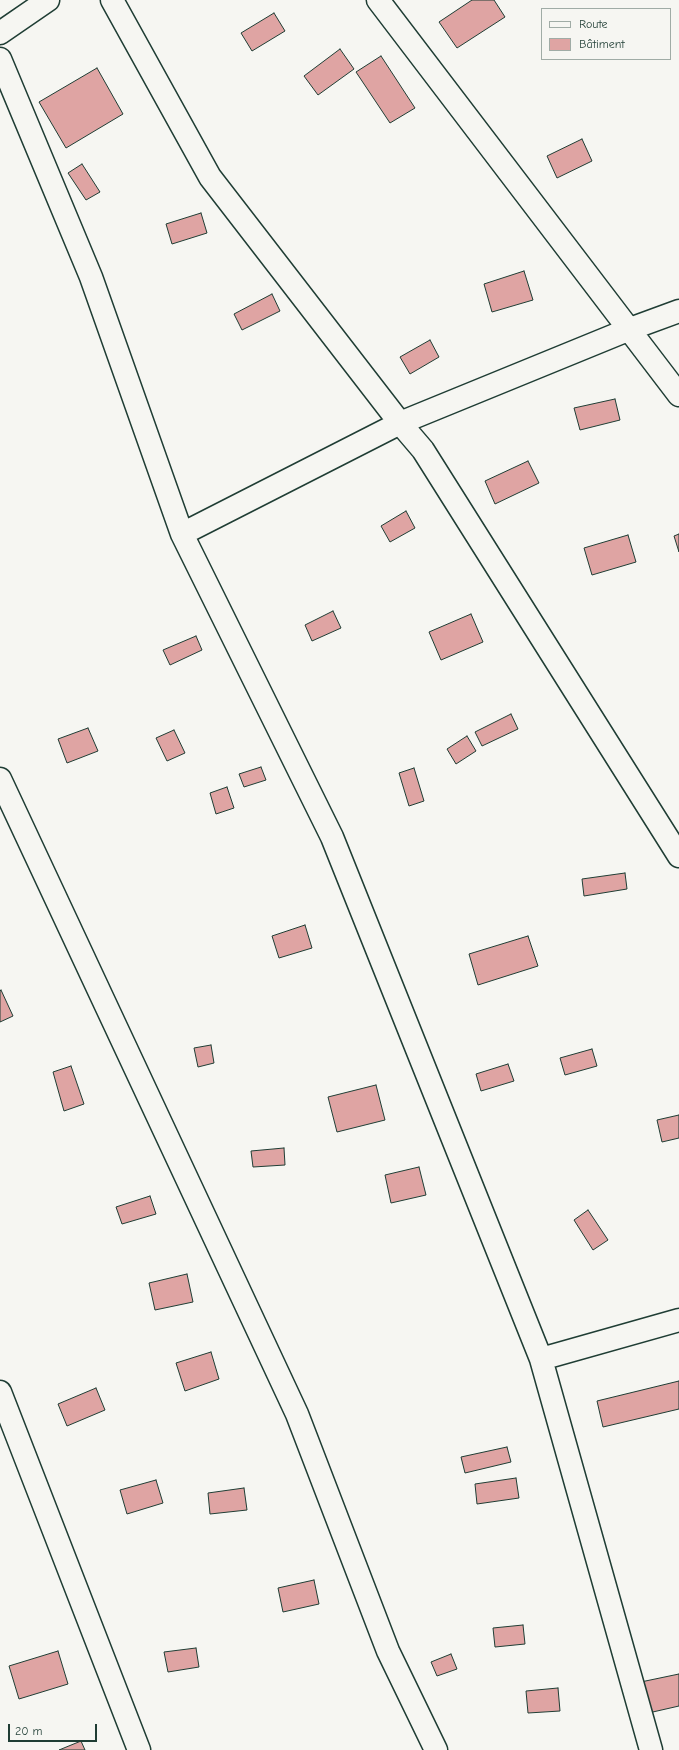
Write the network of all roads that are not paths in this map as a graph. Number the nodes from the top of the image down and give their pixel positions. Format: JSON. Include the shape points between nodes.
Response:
{"nodes":[{"id":1,"x":48,"y":0,"type":"edge"},
{"id":2,"x":112,"y":0,"type":"edge"},
{"id":3,"x":378,"y":0,"type":"edge"},
{"id":4,"x":0,"y":33,"type":"edge"},
{"id":5,"x":0,"y":58,"type":"edge"},
{"id":6,"x":679,"y":311,"type":"edge"},
{"id":7,"x":630,"y":329,"type":"junction"},
{"id":8,"x":679,"y":395,"type":"edge"},
{"id":9,"x":400,"y":423,"type":"junction"},
{"id":10,"x":182,"y":534,"type":"junction"},
{"id":11,"x":0,"y":779,"type":"edge"},
{"id":12,"x":679,"y":856,"type":"edge"},
{"id":13,"x":679,"y":1320,"type":"edge"},
{"id":14,"x":540,"y":1360,"type":"junction"},
{"id":15,"x":0,"y":1392,"type":"edge"},
{"id":16,"x":139,"y":1750,"type":"edge"},
{"id":17,"x":436,"y":1750,"type":"edge"},
{"id":18,"x":651,"y":1750,"type":"edge"}],
"edges":[{"from":1,"to":4,"type":"main road"},
{"from":2,"to":9,"type":"main road","via":[[210,177]]},
{"from":3,"to":7,"type":"main road"},
{"from":5,"to":10,"type":"main road","via":[[91,277]]},
{"from":6,"to":7,"type":"main road"},
{"from":7,"to":8,"type":"main road"},
{"from":7,"to":9,"type":"main road"},
{"from":9,"to":10,"type":"main road"},
{"from":9,"to":12,"type":"main road","via":[[423,450]]},
{"from":10,"to":14,"type":"main road","via":[[332,837]]},
{"from":11,"to":17,"type":"main road","via":[[297,1414],[388,1651]]},
{"from":13,"to":14,"type":"main road"},
{"from":14,"to":18,"type":"main road"},
{"from":15,"to":16,"type":"main road"}]}
